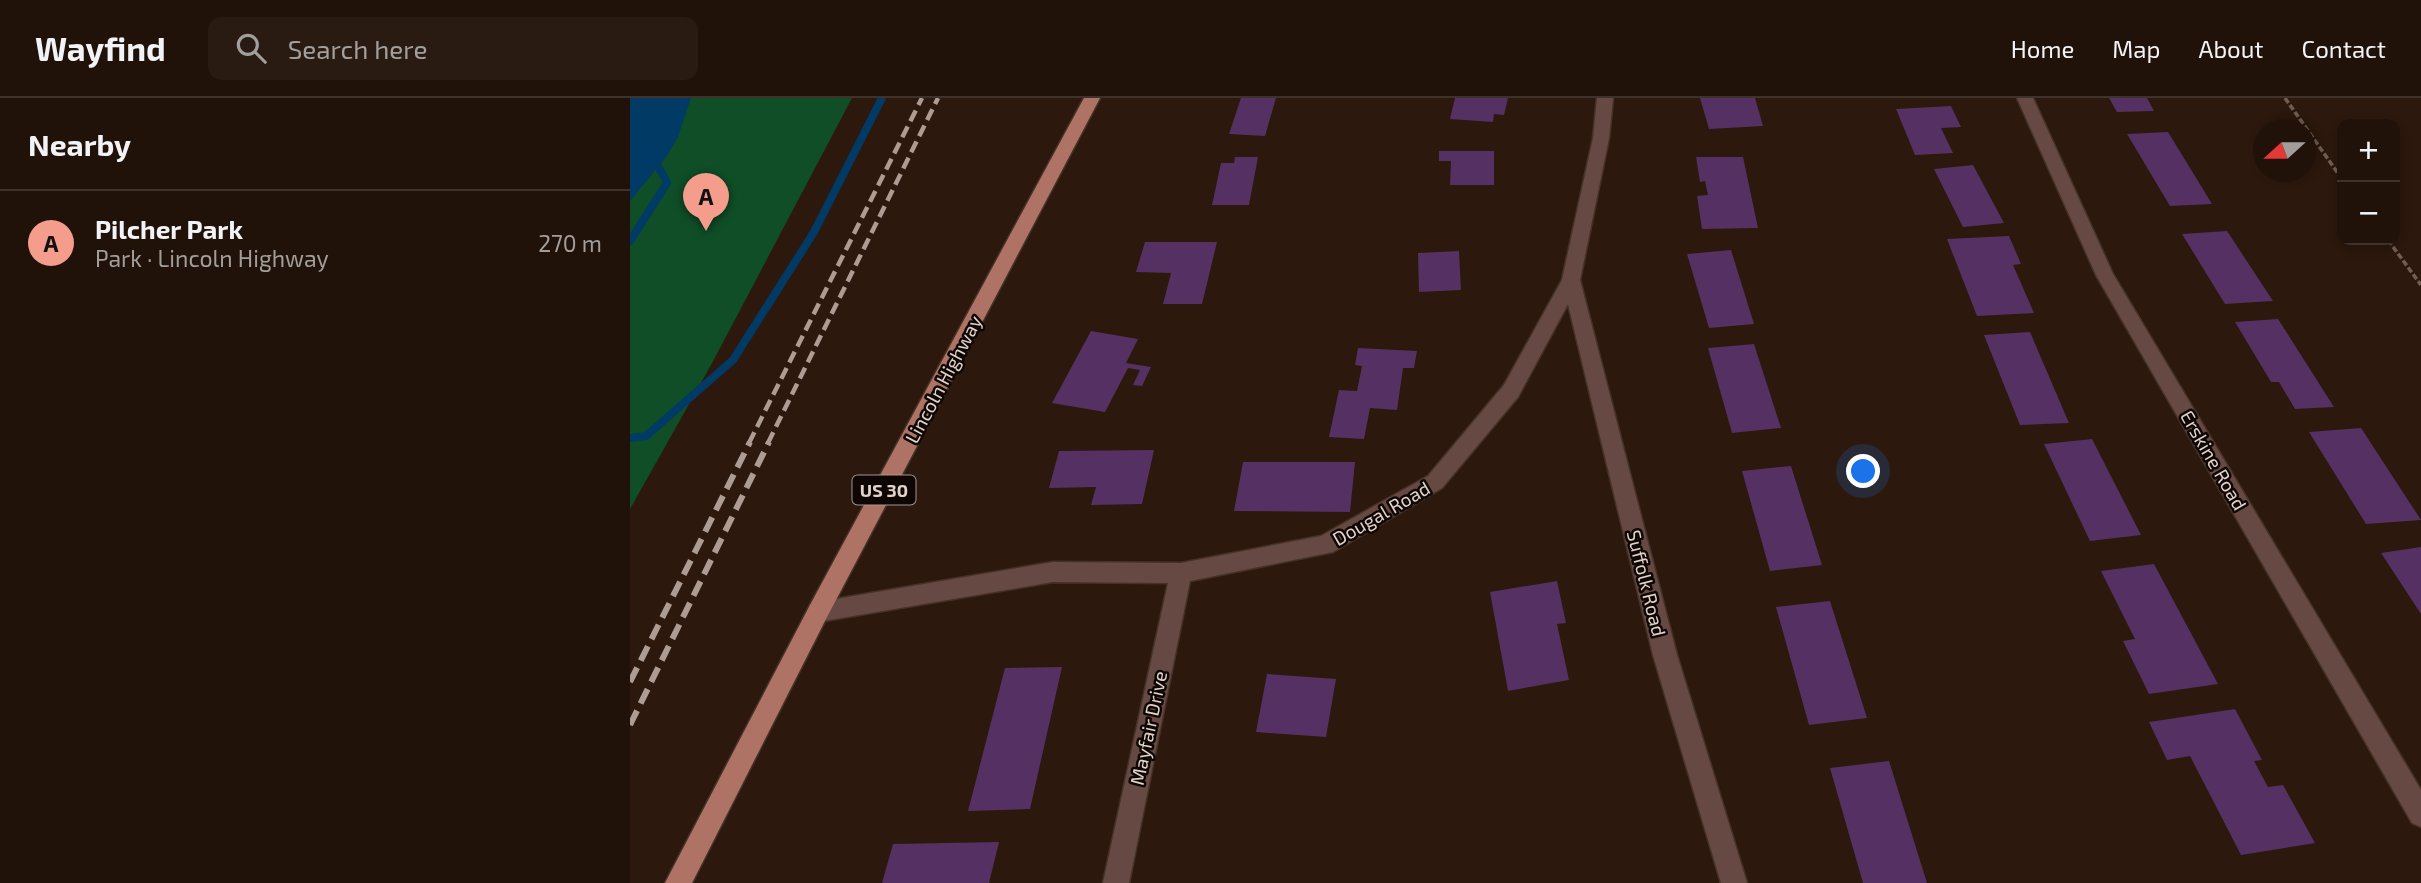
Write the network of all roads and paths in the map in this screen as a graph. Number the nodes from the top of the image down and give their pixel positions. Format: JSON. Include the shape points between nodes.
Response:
{"nodes":[{"id":1,"x":1092,"y":98,"type":"edge"},
{"id":2,"x":1605,"y":98,"type":"edge"},
{"id":3,"x":2025,"y":98,"type":"edge"},
{"id":4,"x":2285,"y":98,"type":"edge"},
{"id":5,"x":2337,"y":172,"type":"edge"},
{"id":6,"x":2392,"y":245,"type":"edge"},
{"id":7,"x":1571,"y":280,"type":"junction"},
{"id":8,"x":2421,"y":285,"type":"edge"},
{"id":9,"x":1181,"y":573,"type":"junction"},
{"id":10,"x":818,"y":612,"type":"junction"},
{"id":11,"x":2421,"y":814,"type":"edge"},
{"id":12,"x":678,"y":883,"type":"edge"},
{"id":13,"x":1116,"y":883,"type":"edge"},
{"id":14,"x":1734,"y":883,"type":"edge"}],
"edges":[{"from":1,"to":10,"type":"main road","name":"Lincoln Highway","number":"US 30"},
{"from":2,"to":7,"type":"street","name":"Dougal Road"},
{"from":3,"to":11,"type":"street","name":"Erskine Road","via":[[2105,275]]},
{"from":4,"to":5,"type":"path"},
{"from":6,"to":8,"type":"path"},
{"from":7,"to":9,"type":"street","name":"Dougal Road","via":[[1511,391],[1436,482],[1325,545]]},
{"from":7,"to":14,"type":"street","name":"Suffolk Road","via":[[1665,655]]},
{"from":9,"to":10,"type":"street","name":"Dougal Road","via":[[1053,572]]},
{"from":9,"to":13,"type":"street","name":"Mayfair Drive"},
{"from":10,"to":12,"type":"main road","name":"Lincoln Highway","number":"US 30"}]}
